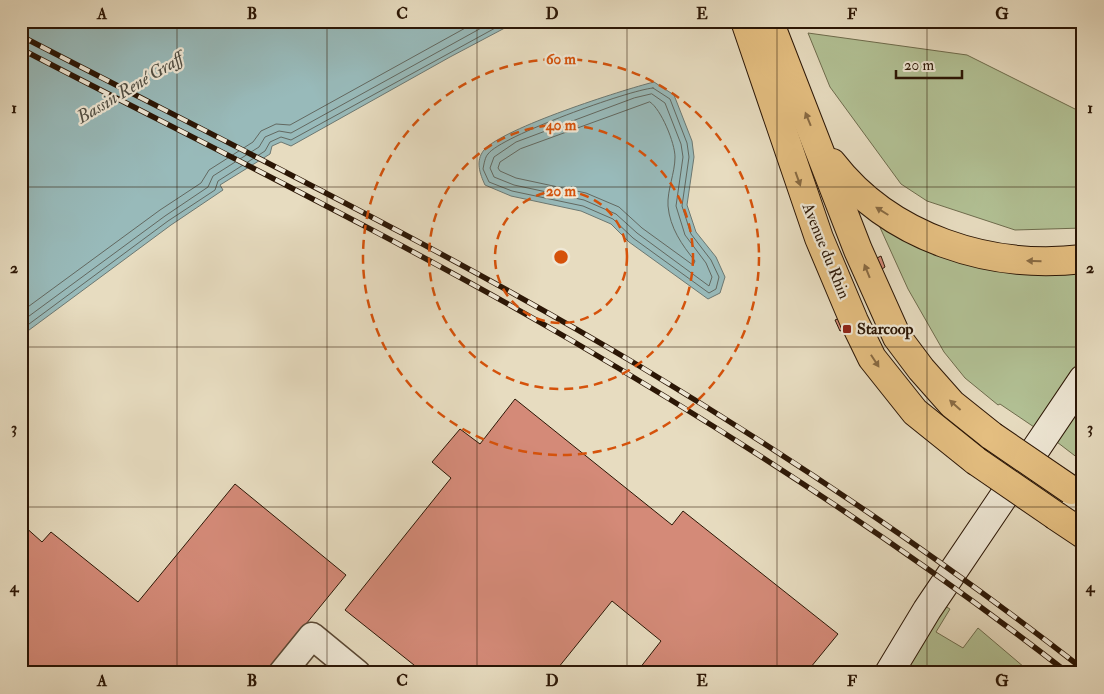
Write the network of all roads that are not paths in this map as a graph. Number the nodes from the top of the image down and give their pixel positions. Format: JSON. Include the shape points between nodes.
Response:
{"nodes":[{"id":1,"x":746,"y":21,"type":"edge"},
{"id":2,"x":768,"y":37,"type":"edge"},
{"id":3,"x":820,"y":148,"type":"junction"},
{"id":4,"x":1083,"y":259,"type":"edge"},
{"id":5,"x":1083,"y":379,"type":"edge"},
{"id":6,"x":1077,"y":494,"type":"edge"},
{"id":7,"x":1083,"y":534,"type":"edge"},
{"id":8,"x":282,"y":673,"type":"edge"},
{"id":9,"x":358,"y":673,"type":"edge"},
{"id":10,"x":889,"y":673,"type":"edge"}],
"edges":[{"from":1,"to":2,"type":"main road"},
{"from":3,"to":2,"type":"main road","name":"Avenue du Rhin","one_way":true},
{"from":2,"to":7,"type":"main road","name":"Avenue du Rhin","one_way":true,"bridge":true,"via":[[794,170],[825,254],[872,358],[915,412],[976,461]]},
{"from":4,"to":3,"type":"main road","one_way":true,"via":[[1061,262],[988,255],[925,236],[876,208],[845,179]]},
{"from":6,"to":3,"type":"main road","name":"Avenue du Rhin","one_way":true,"bridge":true,"via":[[992,436],[952,404],[921,369],[898,337],[877,296]]},
{"from":5,"to":10,"type":"main road","via":[[927,610]]},
{"from":8,"to":9,"type":"street","via":[[312,636]]}]}
